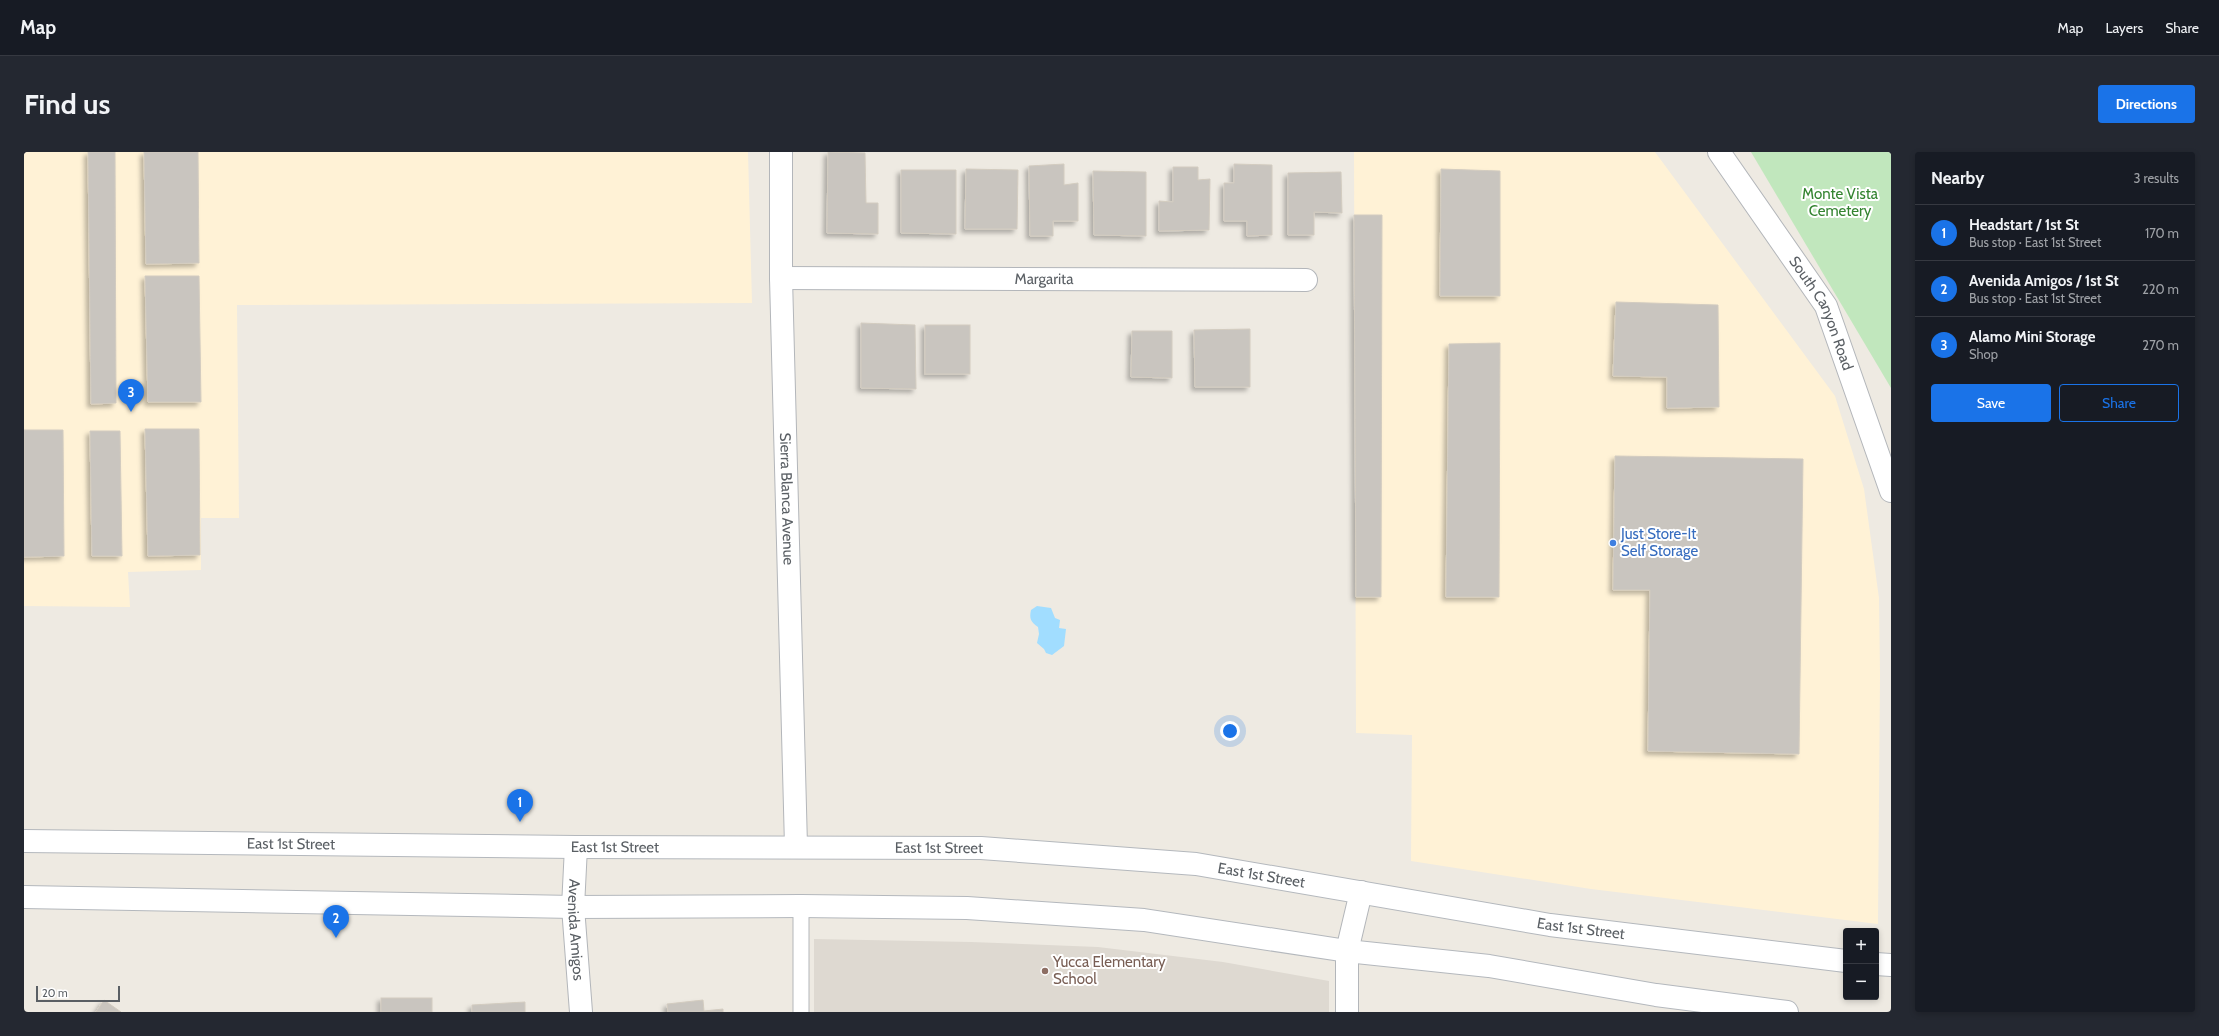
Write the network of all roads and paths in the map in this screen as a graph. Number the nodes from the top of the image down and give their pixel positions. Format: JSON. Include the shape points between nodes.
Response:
{"nodes":[{"id":1,"x":781,"y":152,"type":"edge"},
{"id":2,"x":1719,"y":152,"type":"edge"},
{"id":3,"x":781,"y":278,"type":"junction"},
{"id":4,"x":1306,"y":280,"type":"dead end"},
{"id":5,"x":1891,"y":491,"type":"edge"},
{"id":6,"x":24,"y":842,"type":"edge"},
{"id":7,"x":796,"y":846,"type":"junction"},
{"id":8,"x":576,"y":847,"type":"junction"},
{"id":9,"x":1361,"y":892,"type":"junction"},
{"id":10,"x":24,"y":896,"type":"edge"},
{"id":11,"x":801,"y":906,"type":"junction"},
{"id":12,"x":573,"y":907,"type":"junction"},
{"id":13,"x":1347,"y":951,"type":"junction"},
{"id":14,"x":1843,"y":961,"type":"edge"},
{"id":15,"x":1879,"y":964,"type":"edge"},
{"id":16,"x":1891,"y":966,"type":"edge"},
{"id":17,"x":581,"y":1012,"type":"edge"},
{"id":18,"x":801,"y":1012,"type":"edge"},
{"id":19,"x":1347,"y":1012,"type":"edge"},
{"id":20,"x":1787,"y":1012,"type":"edge"}],
"edges":[{"from":1,"to":3,"type":"main road","name":"Sierra Blanca Avenue"},
{"from":2,"to":5,"type":"main road","name":"South Canyon Road","via":[[1826,306]]},
{"from":3,"to":4,"type":"main road","name":"Margarita"},
{"from":3,"to":7,"type":"main road","name":"Sierra Blanca Avenue"},
{"from":6,"to":8,"type":"main road","name":"East 1st Street"},
{"from":7,"to":8,"type":"main road","name":"East 1st Street"},
{"from":7,"to":9,"type":"main road","name":"East 1st Street","via":[[981,848],[1196,864]]},
{"from":8,"to":12,"type":"main road","name":"Avenida Amigos"},
{"from":9,"to":13,"type":"main road"},
{"from":9,"to":14,"type":"main road","name":"East 1st Street","via":[[1550,925]]},
{"from":10,"to":12,"type":"main road"},
{"from":11,"to":12,"type":"main road"},
{"from":11,"to":13,"type":"main road","via":[[967,908],[1144,920]]},
{"from":11,"to":18,"type":"lane"},
{"from":12,"to":17,"type":"main road","name":"Avenida Amigos"},
{"from":13,"to":19,"type":"main road"},
{"from":13,"to":20,"type":"main road","via":[[1489,966],[1656,995]]},
{"from":15,"to":16,"type":"main road"}]}
